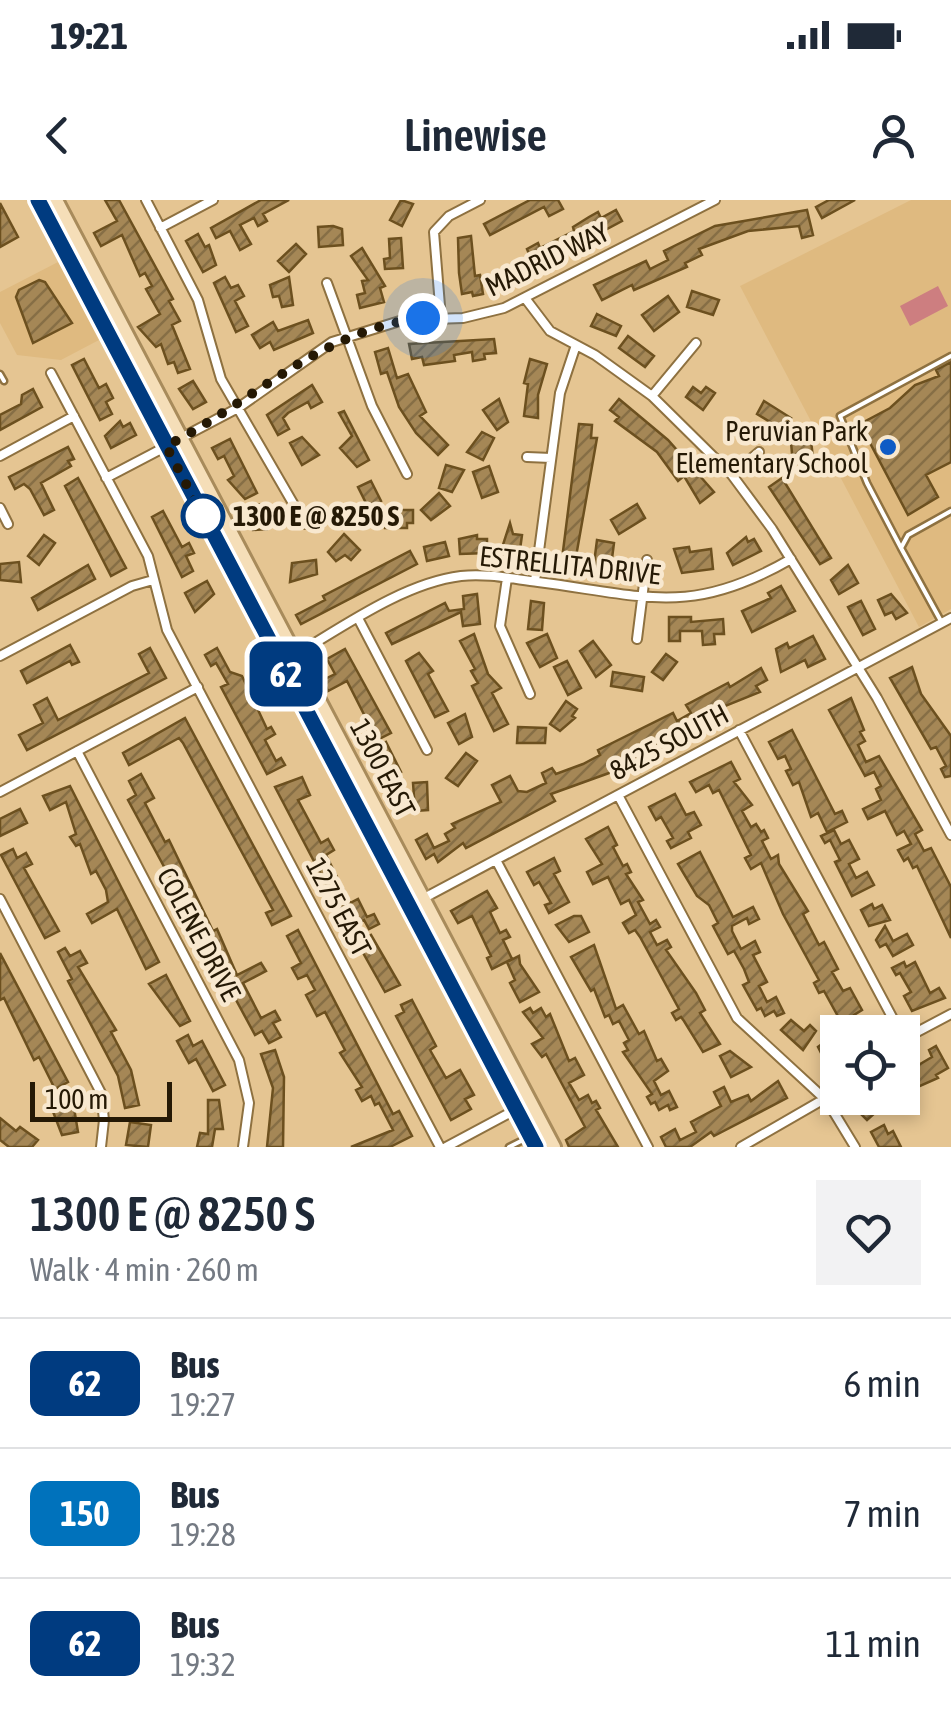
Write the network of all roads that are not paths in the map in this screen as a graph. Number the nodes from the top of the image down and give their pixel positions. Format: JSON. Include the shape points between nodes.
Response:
{"nodes":[{"id":1,"x":38,"y":200,"type":"edge"},
{"id":2,"x":56,"y":200,"type":"edge"},
{"id":3,"x":146,"y":200,"type":"edge"},
{"id":4,"x":213,"y":200,"type":"edge"},
{"id":5,"x":480,"y":200,"type":"edge"},
{"id":6,"x":715,"y":200,"type":"edge"},
{"id":7,"x":160,"y":228,"type":"junction"},
{"id":8,"x":328,"y":283,"type":"dead end"},
{"id":9,"x":525,"y":298,"type":"junction"},
{"id":10,"x":441,"y":318,"type":"junction"},
{"id":11,"x":348,"y":336,"type":"junction"},
{"id":12,"x":696,"y":343,"type":"dead end"},
{"id":13,"x":576,"y":345,"type":"junction"},
{"id":14,"x":951,"y":356,"type":"edge"},
{"id":15,"x":51,"y":373,"type":"dead end"},
{"id":16,"x":0,"y":374,"type":"edge"},
{"id":17,"x":4,"y":380,"type":"dead end"},
{"id":18,"x":652,"y":396,"type":"junction"},
{"id":19,"x":238,"y":408,"type":"junction"},
{"id":20,"x":74,"y":416,"type":"junction"},
{"id":21,"x":181,"y":438,"type":"junction"},
{"id":22,"x":166,"y":446,"type":"junction"},
{"id":23,"x":759,"y":452,"type":"dead end"},
{"id":24,"x":0,"y":456,"type":"edge"},
{"id":25,"x":527,"y":456,"type":"dead end"},
{"id":26,"x":551,"y":458,"type":"junction"},
{"id":27,"x":407,"y":474,"type":"dead end"},
{"id":28,"x":732,"y":475,"type":"junction"},
{"id":29,"x":106,"y":478,"type":"junction"},
{"id":30,"x":0,"y":508,"type":"edge"},
{"id":31,"x":951,"y":511,"type":"edge"},
{"id":32,"x":8,"y":524,"type":"dead end"},
{"id":33,"x":305,"y":524,"type":"dead end"},
{"id":34,"x":901,"y":548,"type":"junction"},
{"id":35,"x":791,"y":558,"type":"junction"},
{"id":36,"x":647,"y":560,"type":"dead end"},
{"id":37,"x":507,"y":578,"type":"junction"},
{"id":38,"x":153,"y":580,"type":"junction"},
{"id":39,"x":535,"y":581,"type":"junction"},
{"id":40,"x":643,"y":596,"type":"junction"},
{"id":41,"x":951,"y":618,"type":"edge"},
{"id":42,"x":358,"y":620,"type":"junction"},
{"id":43,"x":942,"y":623,"type":"junction"},
{"id":44,"x":638,"y":639,"type":"dead end"},
{"id":45,"x":295,"y":654,"type":"junction"},
{"id":46,"x":0,"y":656,"type":"edge"},
{"id":47,"x":858,"y":668,"type":"junction"},
{"id":48,"x":198,"y":687,"type":"junction"},
{"id":49,"x":530,"y":694,"type":"dead end"},
{"id":50,"x":739,"y":730,"type":"junction"},
{"id":51,"x":427,"y":750,"type":"dead end"},
{"id":52,"x":77,"y":751,"type":"junction"},
{"id":53,"x":0,"y":792,"type":"edge"},
{"id":54,"x":618,"y":795,"type":"junction"},
{"id":55,"x":951,"y":835,"type":"edge"},
{"id":56,"x":496,"y":860,"type":"junction"},
{"id":57,"x":423,"y":898,"type":"junction"},
{"id":58,"x":0,"y":899,"type":"edge"},
{"id":59,"x":409,"y":906,"type":"junction"},
{"id":60,"x":951,"y":1014,"type":"edge"},
{"id":61,"x":890,"y":1015,"type":"edge"},
{"id":62,"x":920,"y":1029,"type":"edge"},
{"id":63,"x":820,"y":1095,"type":"edge"},
{"id":64,"x":523,"y":1105,"type":"junction"},
{"id":65,"x":820,"y":1105,"type":"edge"},
{"id":66,"x":836,"y":1115,"type":"edge"},
{"id":67,"x":534,"y":1141,"type":"edge"},
{"id":68,"x":101,"y":1147,"type":"edge"},
{"id":69,"x":243,"y":1147,"type":"edge"},
{"id":70,"x":443,"y":1147,"type":"edge"},
{"id":71,"x":508,"y":1147,"type":"edge"},
{"id":72,"x":554,"y":1147,"type":"edge"},
{"id":73,"x":648,"y":1147,"type":"edge"},
{"id":74,"x":741,"y":1147,"type":"edge"},
{"id":75,"x":855,"y":1147,"type":"edge"}],
"edges":[{"from":1,"to":22,"type":"main road","name":"1300 EAST"},
{"from":2,"to":21,"type":"main road","name":"1300 EAST"},
{"from":3,"to":7,"type":"street"},
{"from":4,"to":7,"type":"street"},
{"from":5,"to":10,"type":"street","via":[[434,232]]},
{"from":6,"to":9,"type":"street","name":"MADRID WAY"},
{"from":7,"to":19,"type":"street","via":[[198,300],[215,365]]},
{"from":8,"to":11,"type":"street"},
{"from":9,"to":10,"type":"street","name":"MADRID WAY","via":[[483,315]]},
{"from":9,"to":13,"type":"street","via":[[550,331]]},
{"from":10,"to":11,"type":"street","name":"MADRID WAY","via":[[404,320]]},
{"from":11,"to":19,"type":"street","name":"MADRID WAY","via":[[316,350]]},
{"from":11,"to":27,"type":"street","via":[[372,406]]},
{"from":12,"to":18,"type":"street"},
{"from":13,"to":18,"type":"street"},
{"from":13,"to":26,"type":"street","via":[[560,393]]},
{"from":14,"to":34,"type":"lane","via":[[840,416]]},
{"from":15,"to":20,"type":"street","name":"1275 EAST"},
{"from":16,"to":17,"type":"lane"},
{"from":18,"to":28,"type":"street"},
{"from":19,"to":21,"type":"street","name":"MADRID WAY"},
{"from":19,"to":33,"type":"street"},
{"from":20,"to":24,"type":"street"},
{"from":20,"to":29,"type":"street","name":"1275 EAST"},
{"from":21,"to":22,"type":"street","name":"MADRID WAY"},
{"from":21,"to":45,"type":"main road","name":"1300 EAST"},
{"from":22,"to":29,"type":"street","name":"MADRID WAY"},
{"from":22,"to":59,"type":"main road","name":"1300 EAST"},
{"from":23,"to":28,"type":"street"},
{"from":25,"to":26,"type":"street"},
{"from":26,"to":39,"type":"street"},
{"from":28,"to":35,"type":"street"},
{"from":29,"to":38,"type":"street","name":"1275 EAST","via":[[148,556]]},
{"from":30,"to":32,"type":"street"},
{"from":31,"to":34,"type":"lane","via":[[908,534]]},
{"from":34,"to":43,"type":"lane"},
{"from":35,"to":40,"type":"street","name":"ESTRELLITA DRIVE","via":[[720,593]]},
{"from":35,"to":47,"type":"street"},
{"from":36,"to":40,"type":"street"},
{"from":37,"to":39,"type":"street","name":"ESTRELLITA DRIVE"},
{"from":37,"to":42,"type":"street","name":"ESTRELLITA DRIVE","via":[[435,582]]},
{"from":37,"to":49,"type":"street","via":[[500,626]]},
{"from":38,"to":46,"type":"street"},
{"from":38,"to":48,"type":"street","name":"1275 EAST","via":[[162,620]]},
{"from":39,"to":40,"type":"street","name":"ESTRELLITA DRIVE"},
{"from":40,"to":44,"type":"street"},
{"from":41,"to":43,"type":"street","name":"8425 SOUTH"},
{"from":42,"to":45,"type":"street","name":"ESTRELLITA DRIVE"},
{"from":42,"to":51,"type":"street"},
{"from":43,"to":47,"type":"street","name":"8425 SOUTH"},
{"from":45,"to":57,"type":"main road","name":"1300 EAST"},
{"from":47,"to":50,"type":"street","name":"8425 SOUTH"},
{"from":47,"to":55,"type":"street"},
{"from":48,"to":52,"type":"street"},
{"from":48,"to":70,"type":"street","name":"1275 EAST"},
{"from":50,"to":54,"type":"street","name":"8425 SOUTH"},
{"from":50,"to":61,"type":"street"},
{"from":52,"to":53,"type":"street"},
{"from":52,"to":69,"type":"street","name":"COLENE DRIVE","via":[[239,1060],[249,1103]]},
{"from":54,"to":56,"type":"street","name":"8425 SOUTH"},
{"from":54,"to":63,"type":"street","via":[[737,1018]]},
{"from":56,"to":57,"type":"street","name":"8425 SOUTH"},
{"from":56,"to":73,"type":"street"},
{"from":57,"to":59,"type":"street","name":"8425 SOUTH"},
{"from":57,"to":64,"type":"main road","name":"1300 EAST"},
{"from":58,"to":68,"type":"street","via":[[101,1093]]},
{"from":59,"to":64,"type":"main road","name":"1300 EAST"},
{"from":60,"to":62,"type":"street"},
{"from":64,"to":67,"type":"main road","name":"1300 EAST"},
{"from":64,"to":70,"type":"street"},
{"from":64,"to":72,"type":"main road","name":"1300 EAST"},
{"from":65,"to":74,"type":"street"},
{"from":66,"to":75,"type":"street"},
{"from":67,"to":71,"type":"lane"}]}
